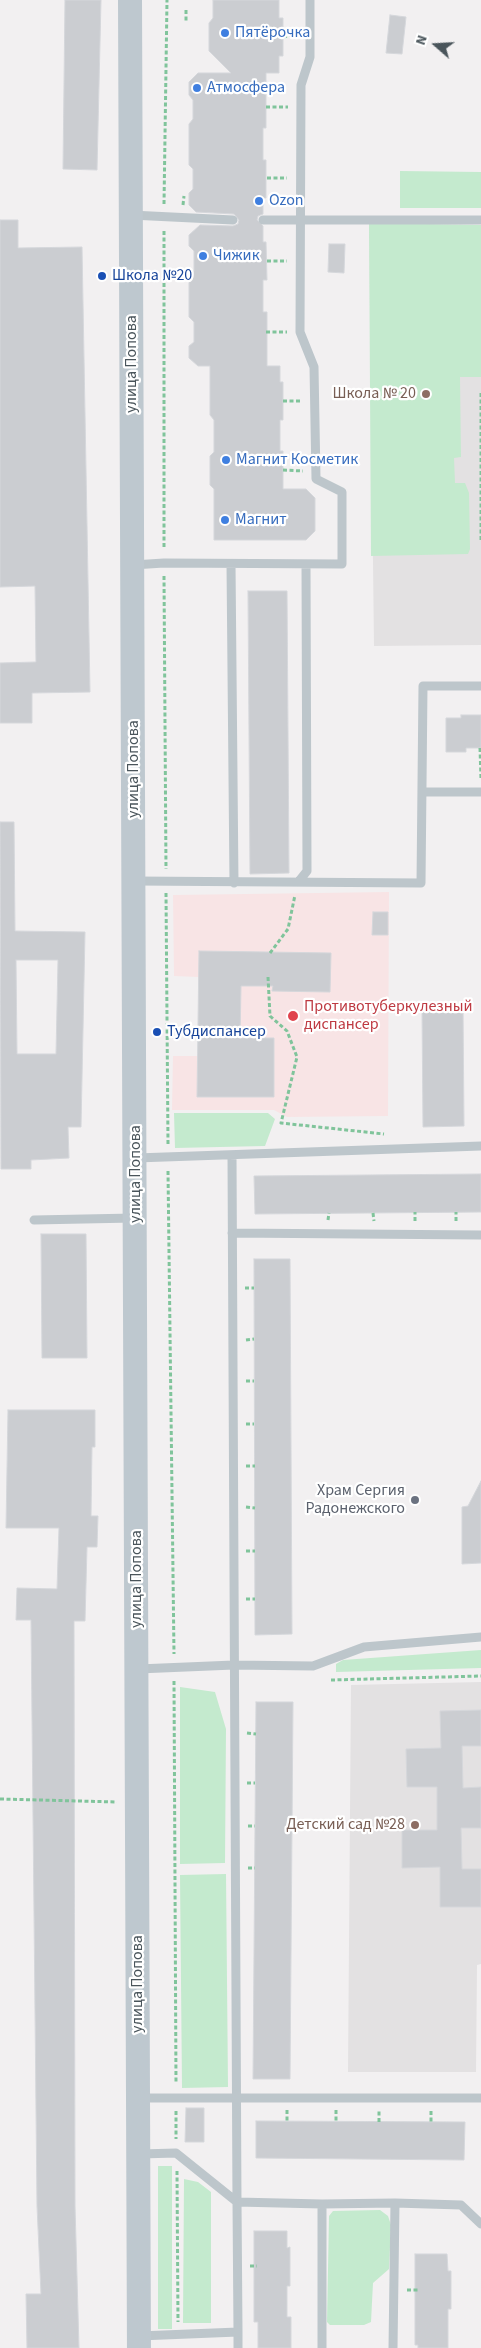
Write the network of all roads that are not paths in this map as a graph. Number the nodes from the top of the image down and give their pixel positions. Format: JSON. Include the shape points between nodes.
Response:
{"nodes":[{"id":1,"x":130,"y":0,"type":"edge"},
{"id":2,"x":310,"y":0,"type":"edge"},
{"id":3,"x":131,"y":215,"type":"junction"},
{"id":4,"x":233,"y":220,"type":"dead end"},
{"id":5,"x":264,"y":220,"type":"dead end"},
{"id":6,"x":300,"y":220,"type":"junction"},
{"id":7,"x":481,"y":220,"type":"edge"},
{"id":8,"x":133,"y":564,"type":"junction"},
{"id":9,"x":231,"y":564,"type":"junction"},
{"id":10,"x":306,"y":564,"type":"junction"},
{"id":11,"x":481,"y":686,"type":"edge"},
{"id":12,"x":422,"y":792,"type":"junction"},
{"id":13,"x":481,"y":792,"type":"edge"},
{"id":14,"x":134,"y":881,"type":"junction"},
{"id":15,"x":300,"y":881,"type":"junction"},
{"id":16,"x":234,"y":883,"type":"junction"},
{"id":17,"x":481,"y":1146,"type":"edge"},
{"id":18,"x":232,"y":1155,"type":"junction"},
{"id":19,"x":136,"y":1158,"type":"junction"},
{"id":20,"x":136,"y":1218,"type":"junction"},
{"id":21,"x":34,"y":1220,"type":"dead end"},
{"id":22,"x":232,"y":1233,"type":"junction"},
{"id":23,"x":481,"y":1235,"type":"edge"},
{"id":24,"x":481,"y":1637,"type":"edge"},
{"id":25,"x":234,"y":1665,"type":"junction"},
{"id":26,"x":138,"y":1669,"type":"junction"},
{"id":27,"x":236,"y":2097,"type":"junction"},
{"id":28,"x":139,"y":2098,"type":"junction"},
{"id":29,"x":481,"y":2098,"type":"edge"},
{"id":30,"x":139,"y":2154,"type":"junction"},
{"id":31,"x":237,"y":2202,"type":"junction"},
{"id":32,"x":395,"y":2203,"type":"junction"},
{"id":33,"x":322,"y":2204,"type":"junction"},
{"id":34,"x":481,"y":2224,"type":"edge"},
{"id":35,"x":238,"y":2332,"type":"junction"},
{"id":36,"x":139,"y":2342,"type":"edge"},
{"id":37,"x":238,"y":2348,"type":"edge"},
{"id":38,"x":322,"y":2348,"type":"edge"},
{"id":39,"x":393,"y":2348,"type":"edge"}],
"edges":[{"from":1,"to":3,"type":"street","name":"улица Попова"},
{"from":2,"to":6,"type":"lane","via":[[310,57],[301,85]]},
{"from":3,"to":4,"type":"lane"},
{"from":3,"to":8,"type":"street","name":"улица Попова"},
{"from":5,"to":6,"type":"lane"},
{"from":6,"to":7,"type":"lane"},
{"from":6,"to":10,"type":"lane","via":[[300,332],[314,367],[316,479],[342,492],[342,564]]},
{"from":8,"to":9,"type":"lane"},
{"from":8,"to":14,"type":"street","name":"улица Попова"},
{"from":9,"to":10,"type":"lane"},
{"from":9,"to":16,"type":"lane"},
{"from":10,"to":15,"type":"lane","via":[[307,871]]},
{"from":11,"to":12,"type":"lane","via":[[423,686]]},
{"from":12,"to":13,"type":"lane"},
{"from":12,"to":15,"type":"lane","via":[[421,883]]},
{"from":14,"to":16,"type":"lane"},
{"from":14,"to":19,"type":"street","name":"улица Попова"},
{"from":15,"to":16,"type":"lane"},
{"from":17,"to":18,"type":"lane"},
{"from":18,"to":19,"type":"lane"},
{"from":18,"to":22,"type":"lane"},
{"from":19,"to":20,"type":"street","name":"улица Попова"},
{"from":20,"to":21,"type":"lane"},
{"from":20,"to":26,"type":"street","name":"улица Попова"},
{"from":22,"to":23,"type":"lane"},
{"from":22,"to":25,"type":"lane"},
{"from":24,"to":25,"type":"lane","via":[[364,1647],[313,1666]]},
{"from":25,"to":26,"type":"lane"},
{"from":25,"to":27,"type":"lane"},
{"from":26,"to":28,"type":"street","name":"улица Попова"},
{"from":27,"to":28,"type":"lane"},
{"from":27,"to":29,"type":"lane"},
{"from":27,"to":31,"type":"lane"},
{"from":28,"to":30,"type":"street","name":"улица Попова"},
{"from":30,"to":31,"type":"lane","via":[[176,2153]]},
{"from":30,"to":36,"type":"street","name":"улица Попова"},
{"from":31,"to":33,"type":"lane"},
{"from":31,"to":35,"type":"lane"},
{"from":32,"to":33,"type":"lane"},
{"from":32,"to":34,"type":"lane","via":[[461,2205]]},
{"from":32,"to":39,"type":"lane"},
{"from":33,"to":38,"type":"lane"},
{"from":35,"to":36,"type":"lane","via":[[178,2335]]},
{"from":35,"to":37,"type":"lane"}]}
